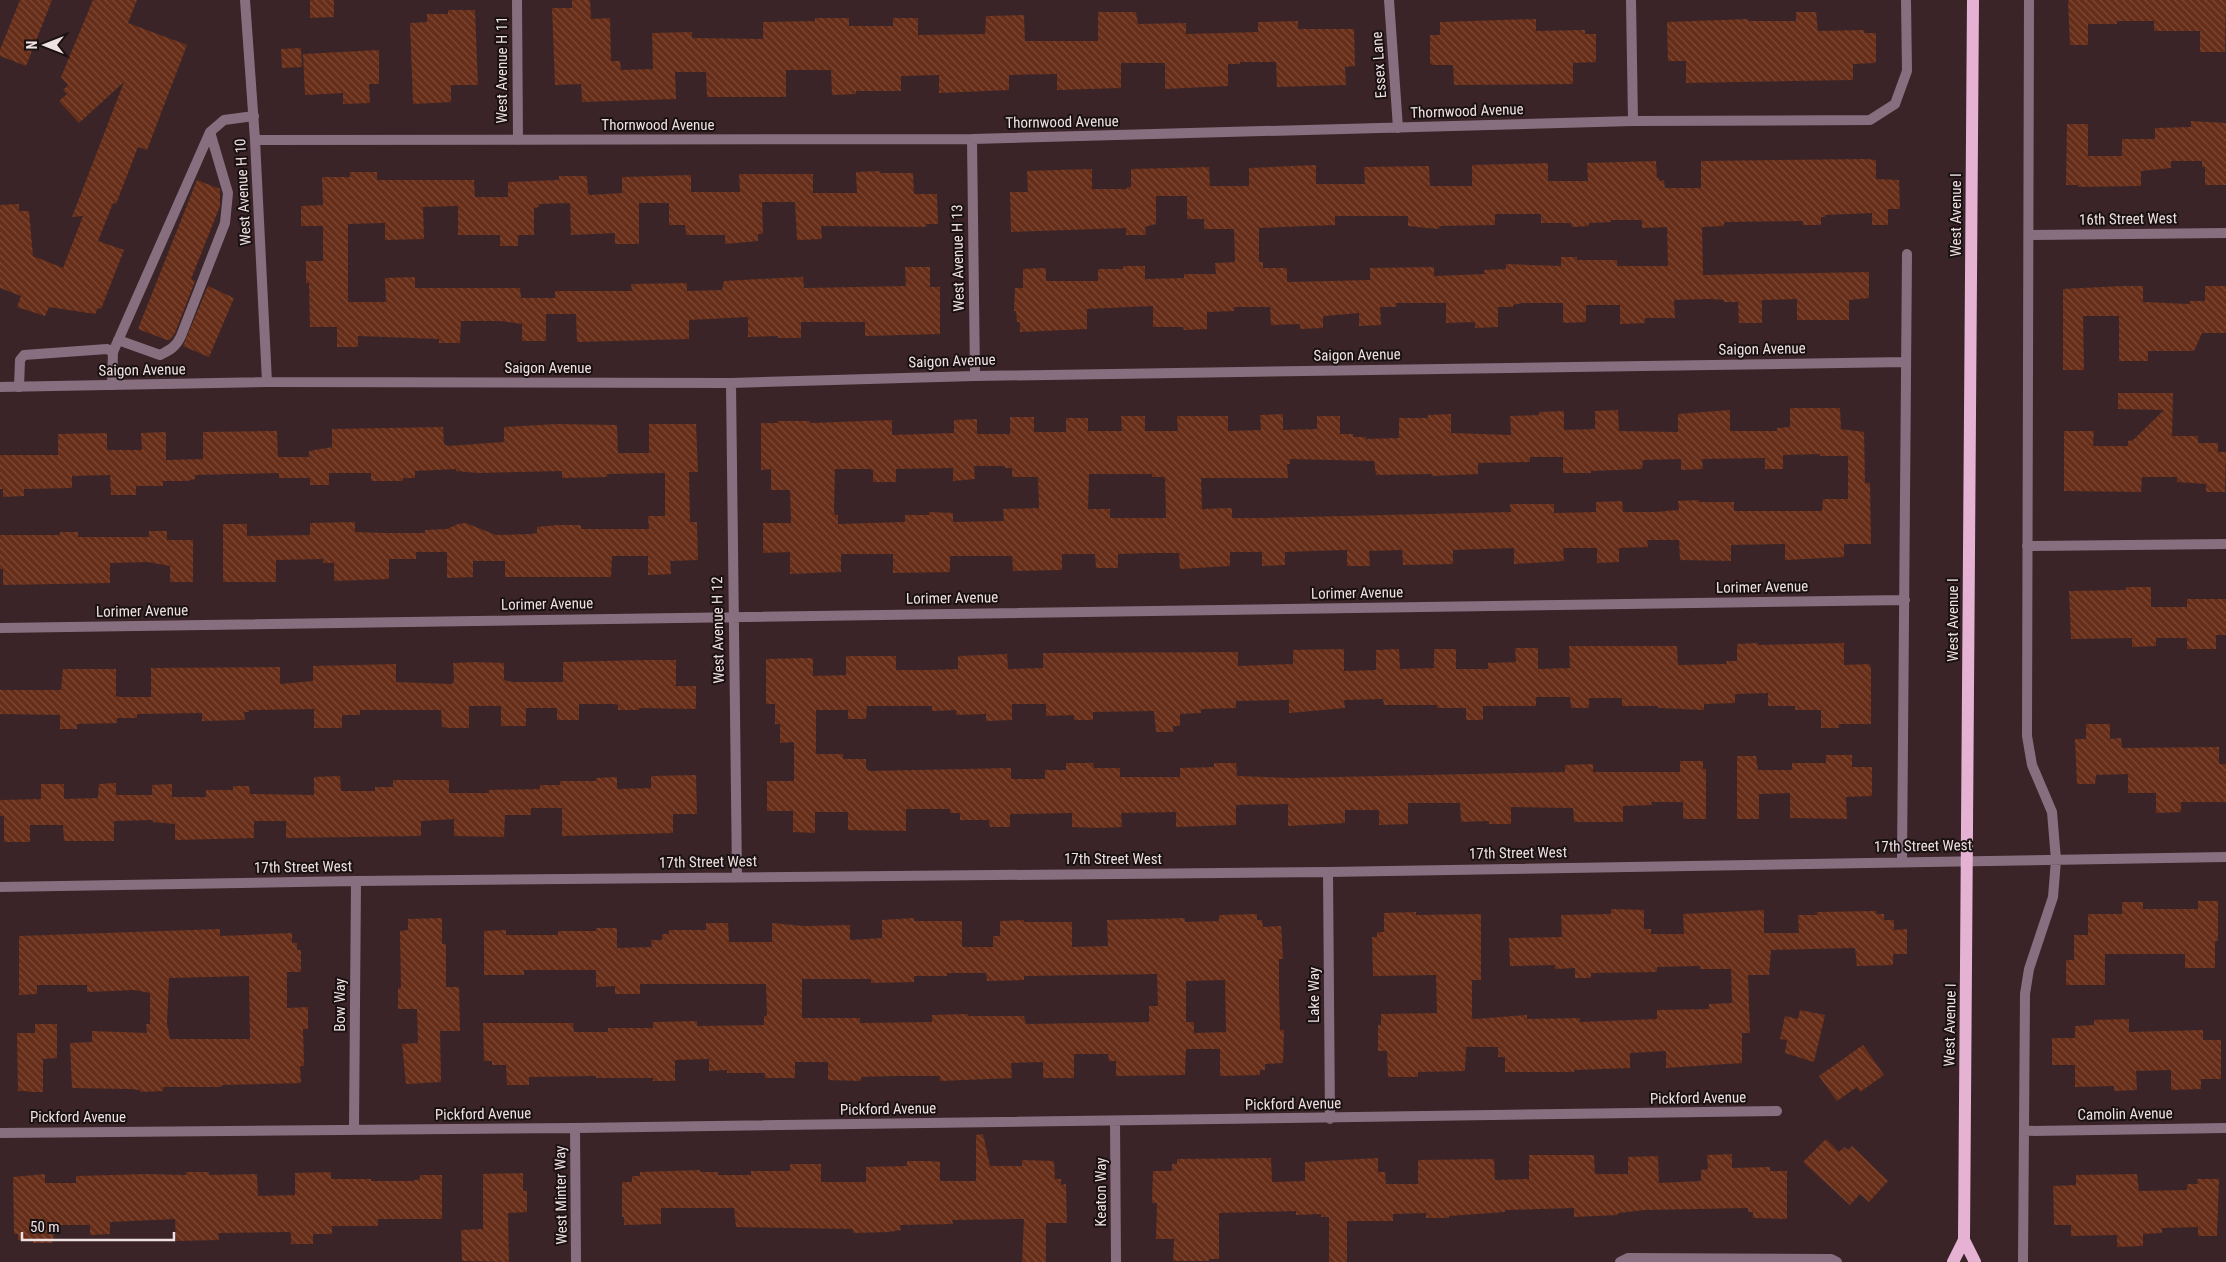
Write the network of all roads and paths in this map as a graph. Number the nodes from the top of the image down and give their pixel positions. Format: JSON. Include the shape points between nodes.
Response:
{"nodes":[{"id":1,"x":245,"y":0,"type":"edge"},
{"id":2,"x":516,"y":0,"type":"edge"},
{"id":3,"x":1389,"y":0,"type":"edge"},
{"id":4,"x":1631,"y":0,"type":"edge"},
{"id":5,"x":1906,"y":0,"type":"edge"},
{"id":6,"x":1973,"y":0,"type":"edge"},
{"id":7,"x":2029,"y":0,"type":"edge"},
{"id":8,"x":254,"y":116,"type":"junction"},
{"id":9,"x":1633,"y":122,"type":"junction"},
{"id":10,"x":1398,"y":128,"type":"junction"},
{"id":11,"x":210,"y":132,"type":"junction"},
{"id":12,"x":972,"y":139,"type":"junction"},
{"id":13,"x":256,"y":140,"type":"junction"},
{"id":14,"x":518,"y":140,"type":"junction"},
{"id":15,"x":2226,"y":234,"type":"edge"},
{"id":16,"x":2030,"y":235,"type":"junction"},
{"id":17,"x":1907,"y":254,"type":"dead end"},
{"id":18,"x":118,"y":340,"type":"junction"},
{"id":19,"x":113,"y":352,"type":"junction"},
{"id":20,"x":1905,"y":362,"type":"junction"},
{"id":21,"x":975,"y":376,"type":"junction"},
{"id":22,"x":267,"y":382,"type":"junction"},
{"id":23,"x":731,"y":383,"type":"junction"},
{"id":24,"x":112,"y":385,"type":"junction"},
{"id":25,"x":0,"y":387,"type":"edge"},
{"id":26,"x":19,"y":387,"type":"junction"},
{"id":27,"x":2226,"y":544,"type":"edge"},
{"id":28,"x":2027,"y":546,"type":"junction"},
{"id":29,"x":1905,"y":600,"type":"junction"},
{"id":30,"x":733,"y":616,"type":"junction"},
{"id":31,"x":0,"y":628,"type":"edge"},
{"id":32,"x":2226,"y":857,"type":"edge"},
{"id":33,"x":1967,"y":860,"type":"junction"},
{"id":34,"x":2056,"y":860,"type":"junction"},
{"id":35,"x":1902,"y":862,"type":"junction"},
{"id":36,"x":1328,"y":872,"type":"junction"},
{"id":37,"x":737,"y":877,"type":"junction"},
{"id":38,"x":356,"y":881,"type":"junction"},
{"id":39,"x":0,"y":887,"type":"edge"},
{"id":40,"x":1777,"y":1112,"type":"dead end"},
{"id":41,"x":1330,"y":1119,"type":"junction"},
{"id":42,"x":1115,"y":1121,"type":"junction"},
{"id":43,"x":575,"y":1128,"type":"junction"},
{"id":44,"x":2226,"y":1128,"type":"edge"},
{"id":45,"x":354,"y":1130,"type":"junction"},
{"id":46,"x":2024,"y":1131,"type":"junction"},
{"id":47,"x":0,"y":1133,"type":"edge"},
{"id":48,"x":1964,"y":1240,"type":"junction"},
{"id":49,"x":576,"y":1262,"type":"edge"},
{"id":50,"x":1116,"y":1262,"type":"edge"},
{"id":51,"x":1620,"y":1262,"type":"edge"},
{"id":52,"x":1836,"y":1262,"type":"edge"},
{"id":53,"x":1953,"y":1262,"type":"edge"},
{"id":54,"x":1975,"y":1262,"type":"edge"},
{"id":55,"x":2023,"y":1262,"type":"edge"}],
"edges":[{"from":1,"to":8,"type":"street","name":"West Avenue H 10"},
{"from":2,"to":14,"type":"street","name":"West Avenue H 11"},
{"from":3,"to":10,"type":"street","name":"Essex Lane"},
{"from":4,"to":9,"type":"street"},
{"from":5,"to":9,"type":"street","name":"Thornwood Avenue","via":[[1907,71],[1895,104],[1870,120]]},
{"from":6,"to":33,"type":"main road","name":"West Avenue I"},
{"from":7,"to":16,"type":"street"},
{"from":8,"to":11,"type":"street","via":[[224,120]]},
{"from":8,"to":13,"type":"street","name":"West Avenue H 10"},
{"from":9,"to":10,"type":"street","name":"Thornwood Avenue"},
{"from":10,"to":12,"type":"street","name":"Thornwood Avenue"},
{"from":11,"to":18,"type":"street"},
{"from":11,"to":18,"type":"street","via":[[228,193],[225,223],[178,344],[160,355]]},
{"from":12,"to":14,"type":"street","name":"Thornwood Avenue"},
{"from":12,"to":21,"type":"street","name":"West Avenue H 13"},
{"from":13,"to":14,"type":"street","name":"Thornwood Avenue"},
{"from":13,"to":22,"type":"street","name":"West Avenue H 10"},
{"from":15,"to":16,"type":"street","name":"16th Street West"},
{"from":16,"to":28,"type":"street"},
{"from":17,"to":20,"type":"street"},
{"from":18,"to":19,"type":"street"},
{"from":19,"to":24,"type":"street"},
{"from":19,"to":26,"type":"street","via":[[106,349],[24,355],[20,360]]},
{"from":20,"to":21,"type":"street","name":"Saigon Avenue"},
{"from":20,"to":29,"type":"street"},
{"from":21,"to":23,"type":"street","name":"Saigon Avenue"},
{"from":22,"to":23,"type":"street","name":"Saigon Avenue"},
{"from":22,"to":24,"type":"street","name":"Saigon Avenue"},
{"from":23,"to":30,"type":"street","name":"West Avenue H 12"},
{"from":24,"to":26,"type":"street","name":"Saigon Avenue"},
{"from":25,"to":26,"type":"street","name":"Saigon Avenue"},
{"from":27,"to":28,"type":"street"},
{"from":28,"to":34,"type":"street","via":[[2027,736],[2032,766],[2052,812]]},
{"from":29,"to":30,"type":"street","name":"Lorimer Avenue"},
{"from":29,"to":35,"type":"street"},
{"from":30,"to":31,"type":"street","name":"Lorimer Avenue"},
{"from":30,"to":37,"type":"street","name":"West Avenue H 12"},
{"from":32,"to":34,"type":"street","name":"17th Street West"},
{"from":33,"to":34,"type":"street","name":"17th Street West"},
{"from":33,"to":35,"type":"street","name":"17th Street West"},
{"from":33,"to":48,"type":"main road","name":"West Avenue I"},
{"from":34,"to":46,"type":"street","via":[[2053,897],[2029,970],[2025,994]]},
{"from":35,"to":36,"type":"street","name":"17th Street West"},
{"from":36,"to":37,"type":"street","name":"17th Street West"},
{"from":36,"to":41,"type":"street","name":"Lake Way"},
{"from":37,"to":38,"type":"street","name":"17th Street West"},
{"from":38,"to":39,"type":"street","name":"17th Street West"},
{"from":38,"to":45,"type":"street","name":"Bow Way"},
{"from":40,"to":41,"type":"street","name":"Pickford Avenue"},
{"from":41,"to":42,"type":"street","name":"Pickford Avenue"},
{"from":42,"to":43,"type":"street","name":"Pickford Avenue"},
{"from":42,"to":50,"type":"street","name":"Keaton Way"},
{"from":43,"to":45,"type":"street","name":"Pickford Avenue"},
{"from":43,"to":49,"type":"street","name":"West Minter Way"},
{"from":44,"to":46,"type":"street","name":"Camolin Avenue"},
{"from":45,"to":47,"type":"street","name":"Pickford Avenue"},
{"from":46,"to":55,"type":"street"},
{"from":48,"to":53,"type":"main road","name":"West Avenue I"},
{"from":48,"to":54,"type":"main road","name":"West Avenue I"},
{"from":51,"to":52,"type":"street","via":[[1628,1258],[1831,1258]]}]}
